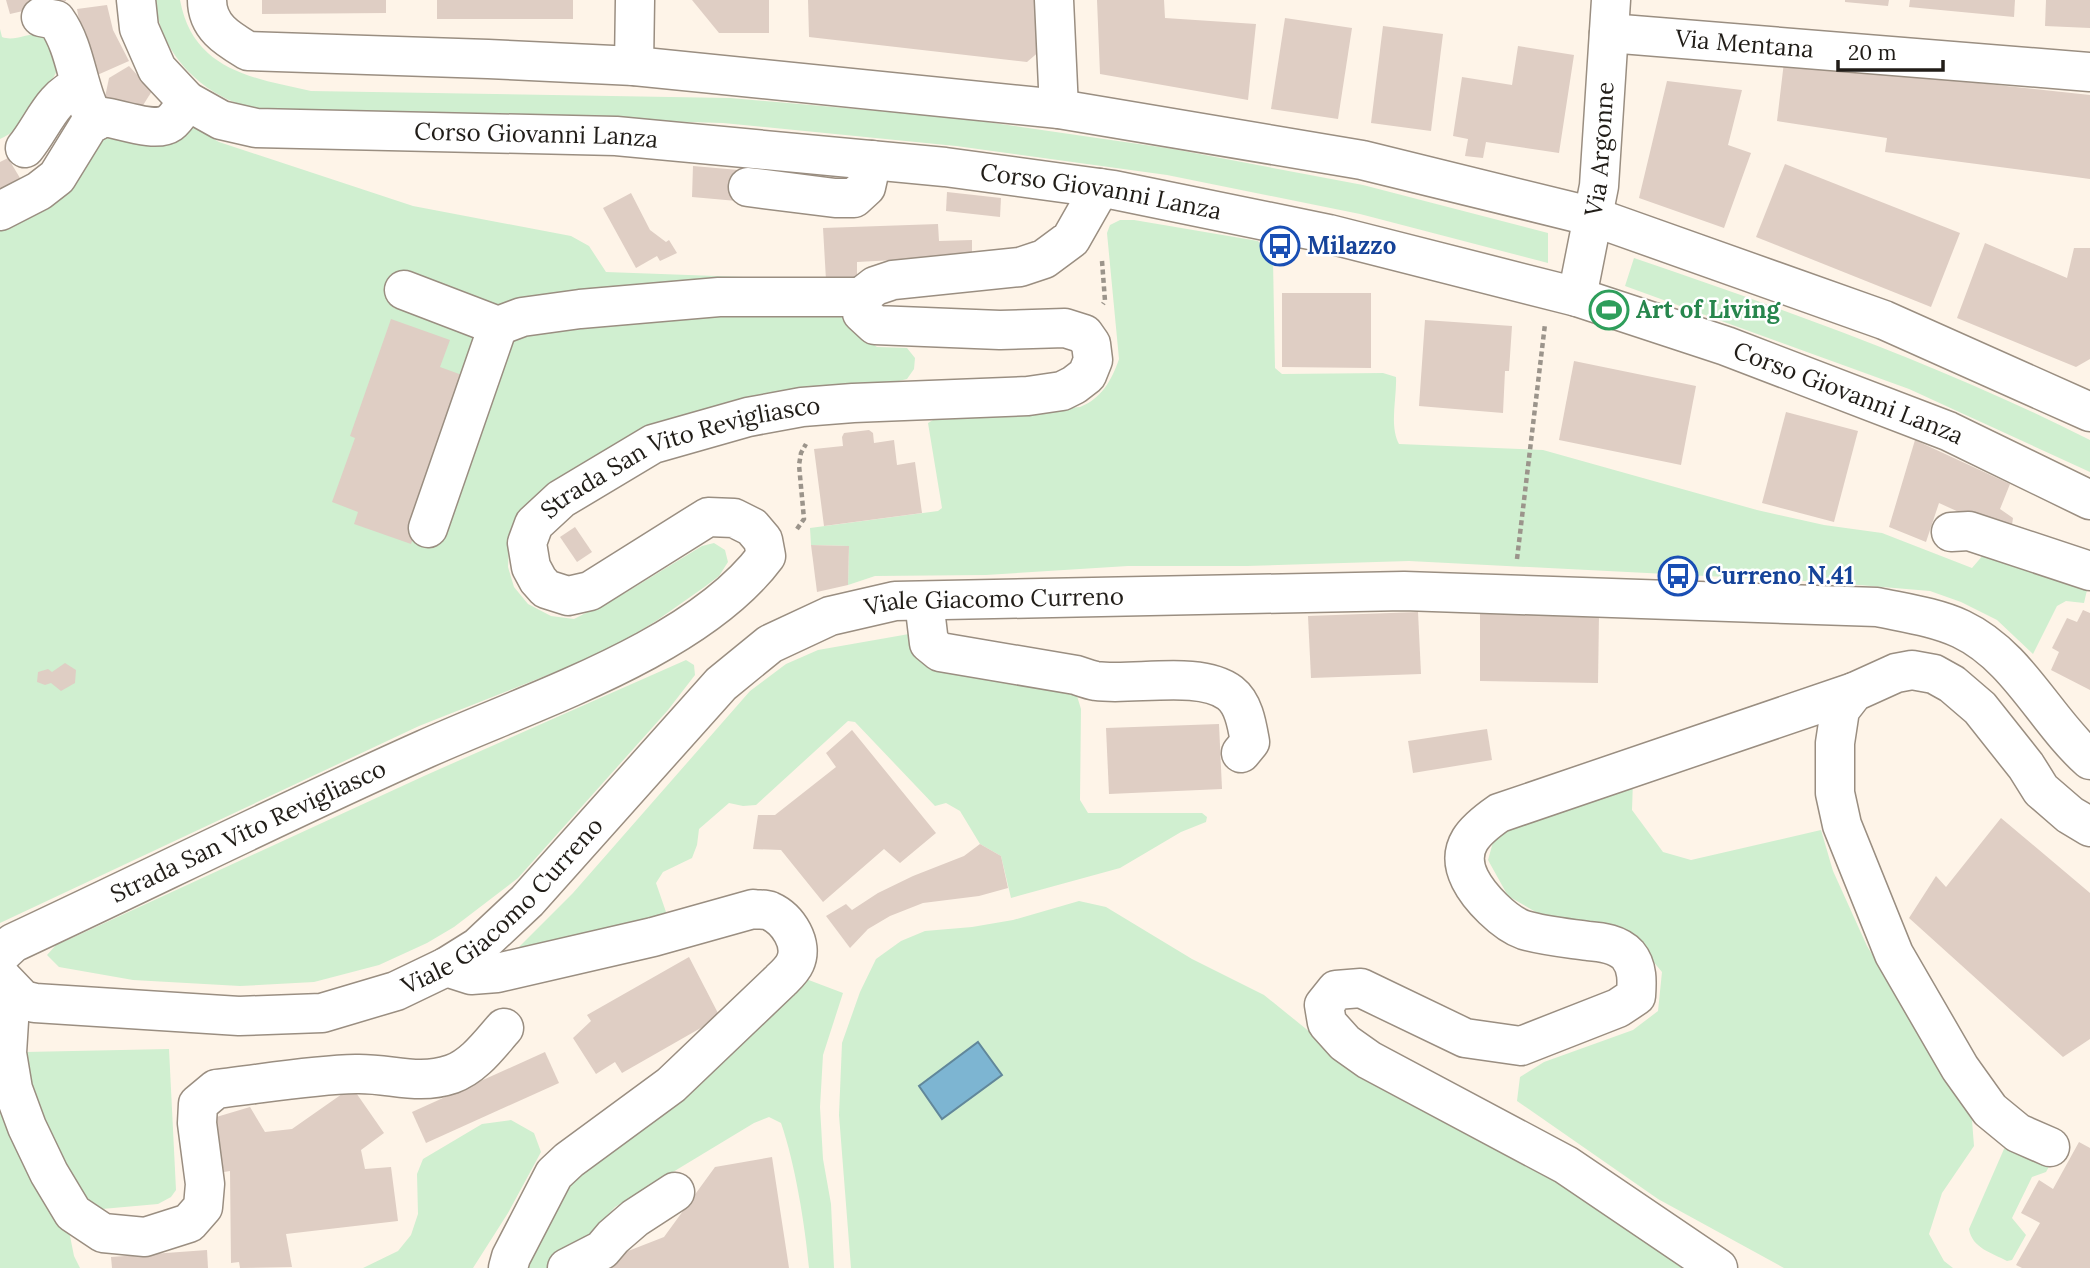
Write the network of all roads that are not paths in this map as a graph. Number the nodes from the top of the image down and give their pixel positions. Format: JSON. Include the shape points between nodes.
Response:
{"nodes":[{"id":1,"x":136,"y":0,"type":"edge"},
{"id":2,"x":207,"y":0,"type":"edge"},
{"id":3,"x":635,"y":0,"type":"edge"},
{"id":4,"x":1054,"y":0,"type":"edge"},
{"id":5,"x":1610,"y":16,"type":"edge"},
{"id":6,"x":40,"y":18,"type":"dead end"},
{"id":7,"x":634,"y":66,"type":"junction"},
{"id":8,"x":2090,"y":72,"type":"edge"},
{"id":9,"x":80,"y":86,"type":"junction"},
{"id":10,"x":187,"y":101,"type":"junction"},
{"id":11,"x":1059,"y":109,"type":"junction"},
{"id":12,"x":96,"y":121,"type":"junction"},
{"id":13,"x":25,"y":148,"type":"dead end"},
{"id":14,"x":872,"y":160,"type":"junction"},
{"id":15,"x":748,"y":187,"type":"dead end"},
{"id":16,"x":1100,"y":188,"type":"junction"},
{"id":17,"x":0,"y":211,"type":"edge"},
{"id":18,"x":1594,"y":217,"type":"junction"},
{"id":19,"x":404,"y":290,"type":"dead end"},
{"id":20,"x":1564,"y":293,"type":"junction"},
{"id":21,"x":861,"y":298,"type":"junction"},
{"id":22,"x":498,"y":326,"type":"junction"},
{"id":23,"x":2088,"y":410,"type":"edge"},
{"id":24,"x":2090,"y":500,"type":"edge"},
{"id":25,"x":428,"y":527,"type":"dead end"},
{"id":26,"x":1951,"y":532,"type":"dead end"},
{"id":27,"x":2090,"y":571,"type":"edge"},
{"id":28,"x":924,"y":601,"type":"junction"},
{"id":29,"x":1854,"y":692,"type":"junction"},
{"id":30,"x":1241,"y":753,"type":"dead end"},
{"id":31,"x":2090,"y":760,"type":"edge"},
{"id":32,"x":2090,"y":827,"type":"edge"},
{"id":33,"x":446,"y":967,"type":"junction"},
{"id":34,"x":4,"y":973,"type":"edge"},
{"id":35,"x":504,"y":1028,"type":"dead end"},
{"id":36,"x":2050,"y":1147,"type":"dead end"},
{"id":37,"x":676,"y":1192,"type":"dead end"},
{"id":38,"x":1721,"y":1266,"type":"edge"},
{"id":39,"x":508,"y":1268,"type":"edge"},
{"id":40,"x":567,"y":1268,"type":"edge"}],
"edges":[{"from":1,"to":10,"type":"street","name":"Corso Giovanni Lanza","via":[[139,28],[158,69]]},
{"from":2,"to":7,"type":"street","via":[[207,9],[222,35],[248,51]]},
{"from":3,"to":7,"type":"street"},
{"from":4,"to":11,"type":"street"},
{"from":5,"to":8,"type":"street","name":"Via Mentana"},
{"from":5,"to":18,"type":"street","name":"Via Argonne"},
{"from":6,"to":9,"type":"street","via":[[56,20],[64,31]]},
{"from":7,"to":11,"type":"street"},
{"from":9,"to":12,"type":"street"},
{"from":9,"to":13,"type":"street","via":[[55,102]]},
{"from":10,"to":12,"type":"street","via":[[164,126],[104,117]]},
{"from":10,"to":14,"type":"street","name":"Corso Giovanni Lanza","via":[[221,120],[256,128],[616,136]]},
{"from":11,"to":18,"type":"street","via":[[1362,160]]},
{"from":12,"to":17,"type":"street","via":[[84,131],[57,177]]},
{"from":14,"to":15,"type":"street","via":[[866,187],[853,198]]},
{"from":14,"to":16,"type":"street","name":"Corso Giovanni Lanza"},
{"from":16,"to":20,"type":"street","name":"Corso Giovanni Lanza","via":[[1329,234]]},
{"from":16,"to":21,"type":"street","via":[[1071,239],[1044,260],[1020,267],[893,280],[875,286]]},
{"from":18,"to":20,"type":"street","name":"Via Argonne"},
{"from":18,"to":23,"type":"street","via":[[1884,320]]},
{"from":19,"to":22,"type":"street"},
{"from":20,"to":24,"type":"street","name":"Corso Giovanni Lanza","via":[[1726,346],[1948,431]]},
{"from":21,"to":22,"type":"street","via":[[696,299],[522,317]]},
{"from":21,"to":34,"type":"street","name":"Strada San Vito Revigliasco","via":[[862,313],[875,325],[1065,328],[1084,334],[1093,360],[1087,375],[1062,391],[802,407],[653,444],[561,499],[534,524],[527,542],[538,580],[546,589],[568,596],[590,591],[708,517],[734,517],[763,540],[766,556],[754,573],[691,624],[605,671],[424,750],[13,943]]},
{"from":22,"to":25,"type":"street"},
{"from":26,"to":27,"type":"street","via":[[1969,531]]},
{"from":28,"to":30,"type":"street","via":[[929,643],[940,652],[1096,681],[1190,681],[1218,687],[1232,694],[1246,718],[1250,742]]},
{"from":28,"to":31,"type":"street","name":"Viale Giacomo Curreno","via":[[1404,591],[1877,607],[1933,619],[1992,648]]},
{"from":28,"to":33,"type":"street","name":"Viale Giacomo Curreno","via":[[895,601],[830,616],[770,644],[721,684],[527,901],[478,947]]},
{"from":29,"to":32,"type":"street","via":[[1912,670],[1952,684],[1980,708],[2041,790]]},
{"from":29,"to":36,"type":"street","via":[[1840,710],[1835,793],[1842,825],[1894,954],[1960,1068],[1990,1110],[2018,1133]]},
{"from":29,"to":38,"type":"street","via":[[1499,813],[1476,830],[1465,848],[1466,872],[1478,895],[1499,913],[1521,929],[1610,943],[1628,956],[1638,977],[1636,996],[1618,1008],[1521,1046],[1465,1038],[1361,988],[1336,990],[1324,1005],[1327,1024],[1369,1060],[1566,1165]]},
{"from":33,"to":34,"type":"street","name":"Viale Giacomo Curreno","via":[[396,991],[322,1013],[239,1016],[36,1003],[23,1000]]},
{"from":33,"to":39,"type":"street","via":[[471,975],[497,973],[753,909],[768,910],[783,919],[798,952],[795,964],[780,981],[671,1084],[554,1174]]},
{"from":34,"to":35,"type":"street","via":[[6,1053],[27,1127],[74,1213],[103,1233],[145,1237],[189,1223],[203,1207],[198,1104],[216,1088],[355,1074],[423,1081],[454,1073],[479,1056]]},
{"from":37,"to":40,"type":"street","via":[[635,1218],[602,1250]]}]}
